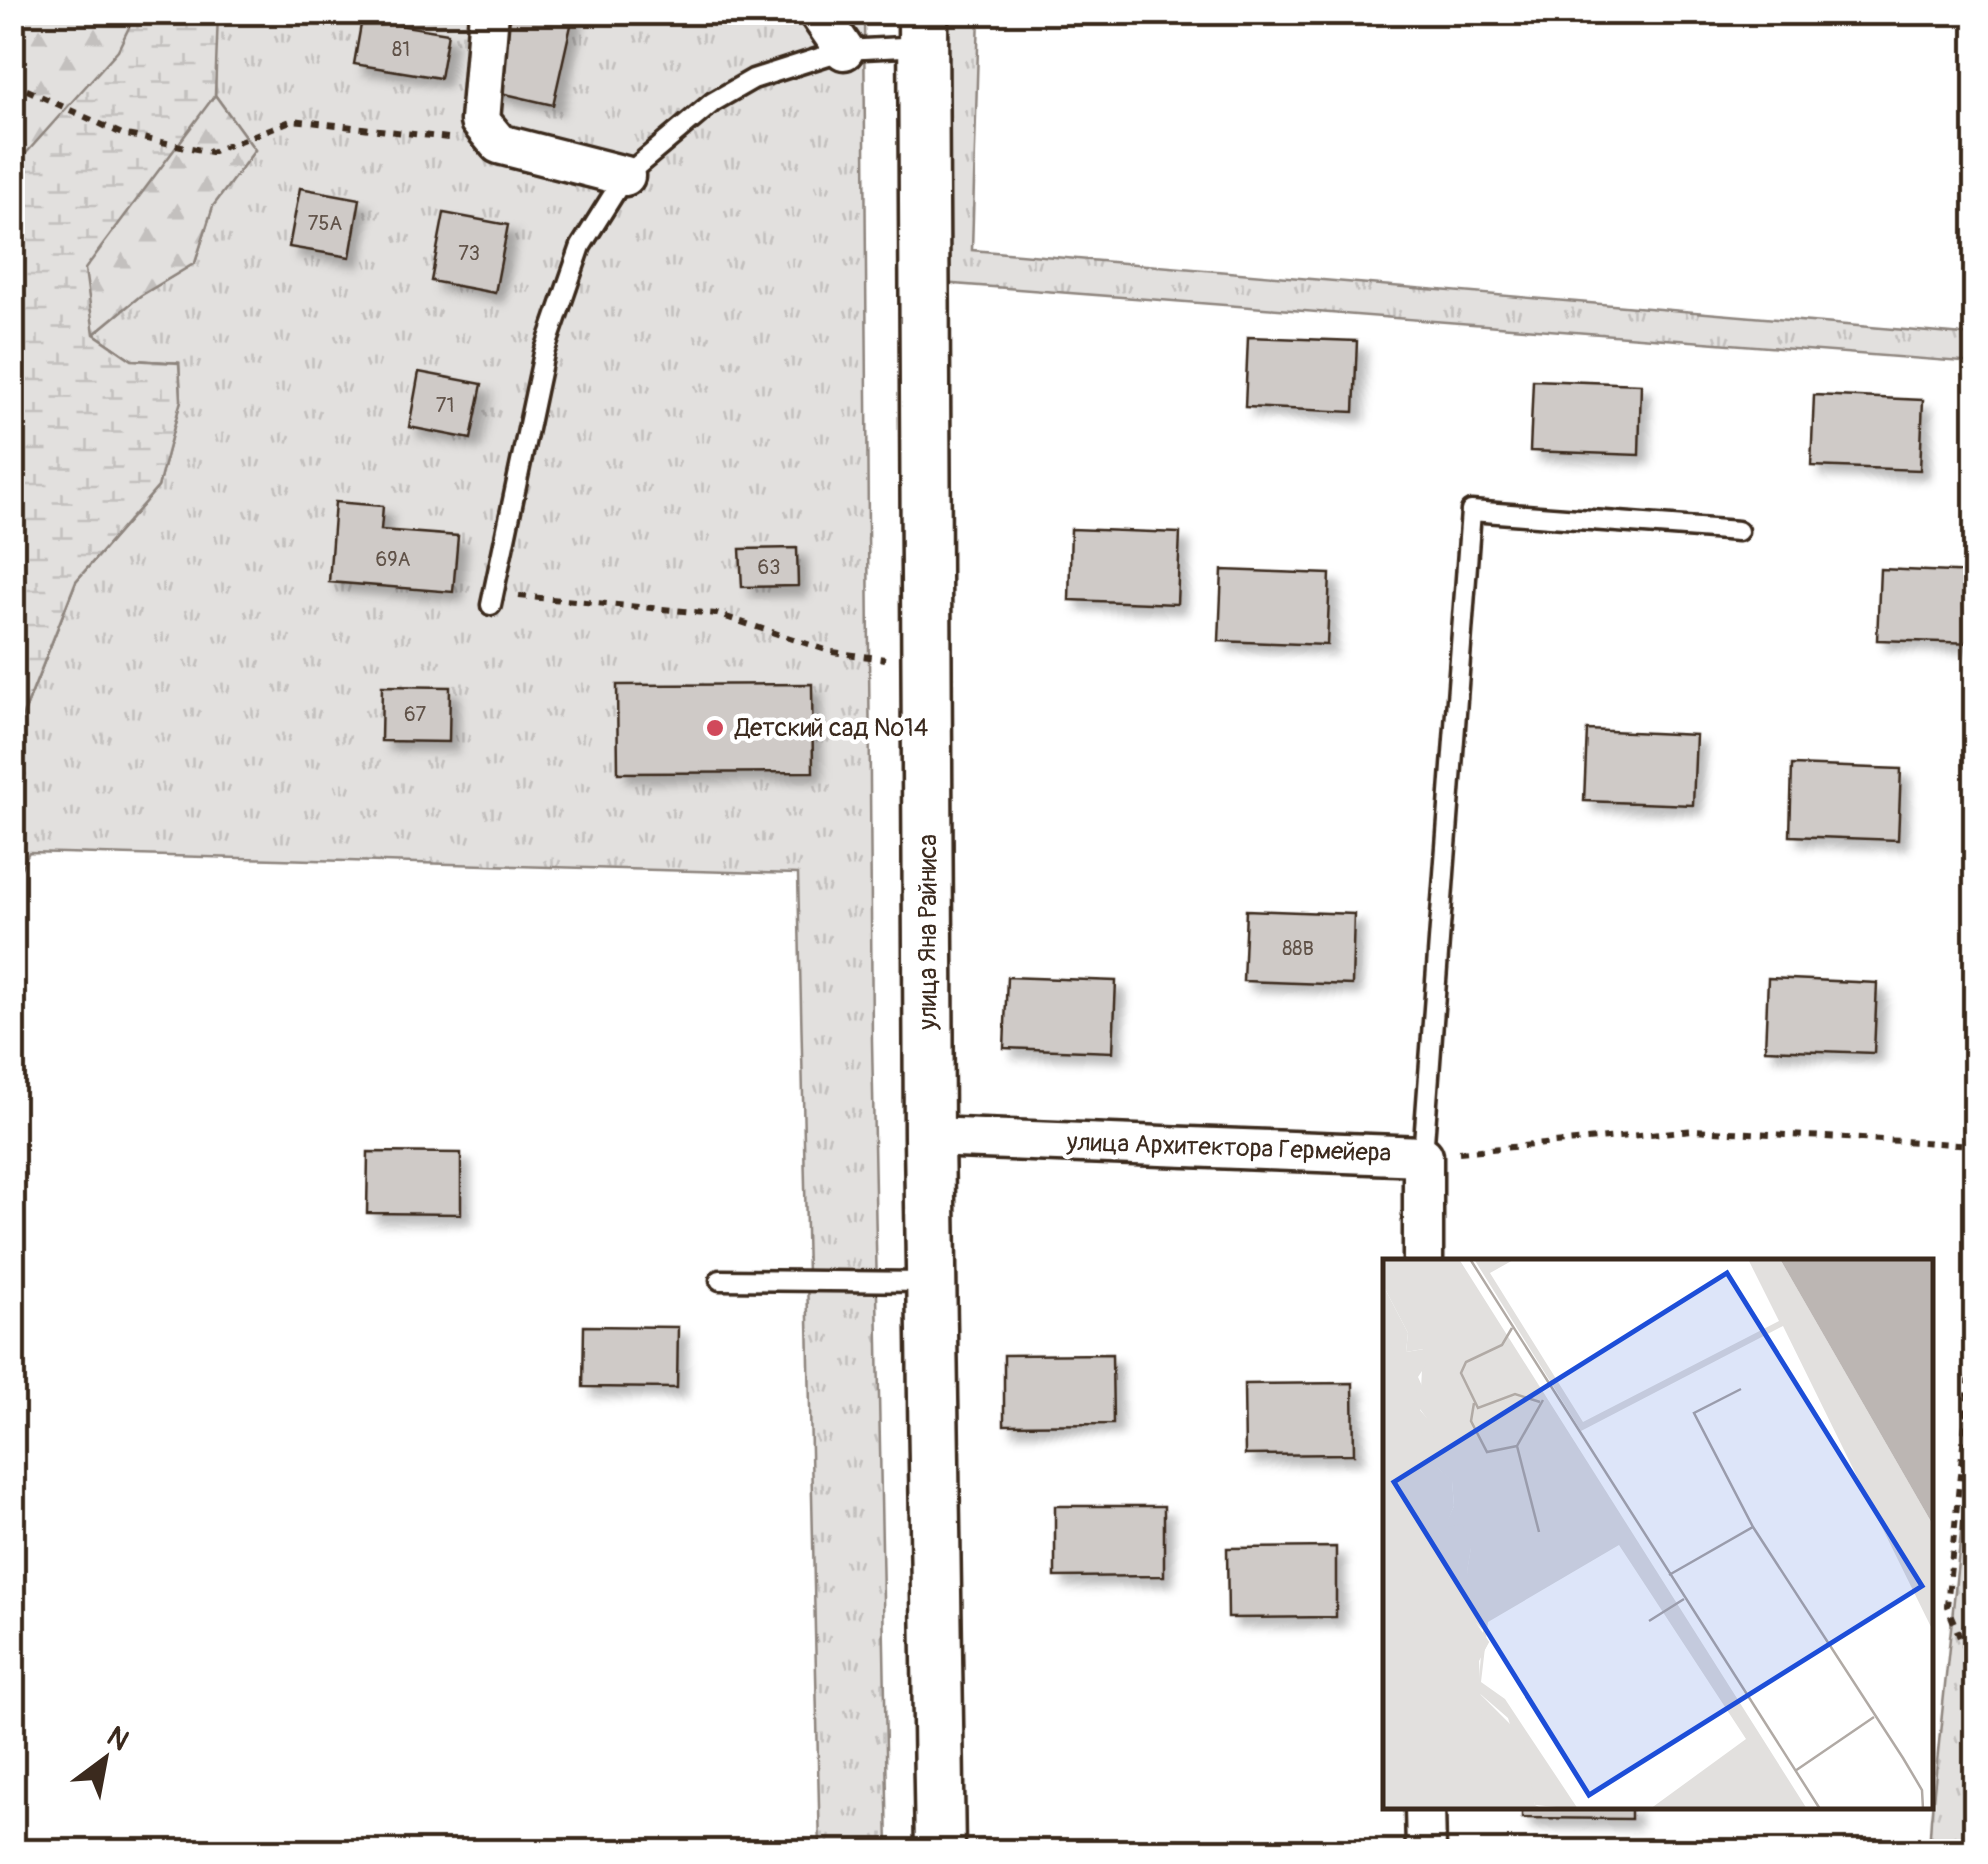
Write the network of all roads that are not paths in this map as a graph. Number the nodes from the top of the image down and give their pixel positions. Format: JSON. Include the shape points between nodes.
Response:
{"nodes":[{"id":1,"x":490,"y":12,"type":"edge"},
{"id":2,"x":818,"y":12,"type":"edge"},
{"id":3,"x":923,"y":29,"type":"edge"},
{"id":4,"x":844,"y":50,"type":"junction"},
{"id":5,"x":625,"y":176,"type":"junction"},
{"id":6,"x":1738,"y":531,"type":"dead end"},
{"id":7,"x":492,"y":599,"type":"road end"},
{"id":8,"x":929,"y":1137,"type":"junction"},
{"id":9,"x":1423,"y":1156,"type":"junction"},
{"id":10,"x":1423,"y":1259,"type":"edge"},
{"id":11,"x":720,"y":1280,"type":"dead end"},
{"id":12,"x":931,"y":1282,"type":"junction"},
{"id":13,"x":1426,"y":1809,"type":"edge"},
{"id":14,"x":940,"y":1852,"type":"edge"},
{"id":15,"x":1426,"y":1852,"type":"edge"}],
"edges":[{"from":1,"to":5,"type":"street","via":[[480,121],[499,144]]},
{"from":2,"to":4,"type":"street"},
{"from":3,"to":4,"type":"lane"},
{"from":3,"to":8,"type":"street","name":"улица Яна Райниса"},
{"from":4,"to":5,"type":"lane","via":[[753,79],[713,102]]},
{"from":5,"to":7,"type":"lane","via":[[581,246],[544,353]]},
{"from":6,"to":9,"type":"lane","via":[[1471,511]]},
{"from":8,"to":9,"type":"street","name":"улица Архитектора Гермейера"},
{"from":8,"to":12,"type":"street","name":"улица Яна Райниса"},
{"from":9,"to":10,"type":"street","name":"улица Архитектора Гермейера"},
{"from":11,"to":12,"type":"lane"},
{"from":12,"to":14,"type":"street","name":"улица Яна Райниса"},
{"from":13,"to":15,"type":"street"}]}
